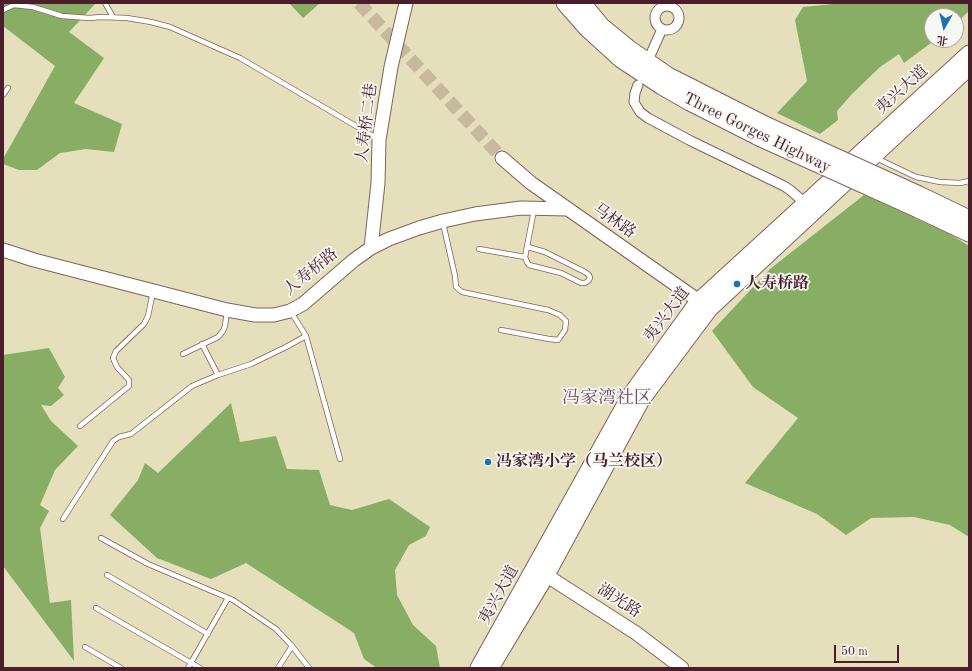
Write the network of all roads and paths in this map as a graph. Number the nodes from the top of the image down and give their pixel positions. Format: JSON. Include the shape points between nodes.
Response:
{"nodes":[{"id":1,"x":105,"y":3,"type":"edge"},
{"id":2,"x":406,"y":3,"type":"edge"},
{"id":3,"x":565,"y":3,"type":"edge"},
{"id":4,"x":582,"y":3,"type":"edge"},
{"id":5,"x":656,"y":6,"type":"edge"},
{"id":6,"x":3,"y":10,"type":"edge"},
{"id":7,"x":113,"y":17,"type":"junction"},
{"id":8,"x":662,"y":29,"type":"junction"},
{"id":9,"x":969,"y":53,"type":"edge"},
{"id":10,"x":650,"y":56,"type":"dead end"},
{"id":11,"x":969,"y":68,"type":"edge"},
{"id":12,"x":638,"y":85,"type":"dead end"},
{"id":13,"x":8,"y":88,"type":"dead end"},
{"id":14,"x":3,"y":95,"type":"edge"},
{"id":15,"x":763,"y":131,"type":"junction"},
{"id":16,"x":379,"y":140,"type":"junction"},
{"id":17,"x":873,"y":157,"type":"junction"},
{"id":18,"x":502,"y":158,"type":"tunnel mouth"},
{"id":19,"x":969,"y":182,"type":"edge"},
{"id":20,"x":919,"y":202,"type":"junction"},
{"id":21,"x":805,"y":203,"type":"junction"},
{"id":22,"x":534,"y":208,"type":"junction"},
{"id":23,"x":568,"y":209,"type":"junction"},
{"id":24,"x":969,"y":219,"type":"edge"},
{"id":25,"x":443,"y":221,"type":"junction"},
{"id":26,"x":969,"y":232,"type":"edge"},
{"id":27,"x":528,"y":247,"type":"junction"},
{"id":28,"x":371,"y":248,"type":"junction"},
{"id":29,"x":479,"y":249,"type":"dead end"},
{"id":30,"x":3,"y":250,"type":"edge"},
{"id":31,"x":526,"y":257,"type":"junction"},
{"id":32,"x":153,"y":290,"type":"junction"},
{"id":33,"x":704,"y":305,"type":"junction"},
{"id":34,"x":227,"y":310,"type":"junction"},
{"id":35,"x":290,"y":311,"type":"junction"},
{"id":36,"x":501,"y":330,"type":"dead end"},
{"id":37,"x":306,"y":336,"type":"junction"},
{"id":38,"x":202,"y":344,"type":"junction"},
{"id":39,"x":182,"y":354,"type":"dead end"},
{"id":40,"x":218,"y":375,"type":"junction"},
{"id":41,"x":80,"y":426,"type":"dead end"},
{"id":42,"x":340,"y":459,"type":"dead end"},
{"id":43,"x":63,"y":519,"type":"dead end"},
{"id":44,"x":101,"y":538,"type":"dead end"},
{"id":45,"x":540,"y":571,"type":"junction"},
{"id":46,"x":107,"y":575,"type":"dead end"},
{"id":47,"x":228,"y":598,"type":"junction"},
{"id":48,"x":96,"y":608,"type":"dead end"},
{"id":49,"x":208,"y":634,"type":"junction"},
{"id":50,"x":292,"y":646,"type":"junction"},
{"id":51,"x":85,"y":647,"type":"dead end"},
{"id":52,"x":191,"y":663,"type":"junction"},
{"id":53,"x":121,"y":668,"type":"edge"},
{"id":54,"x":188,"y":668,"type":"edge"},
{"id":55,"x":200,"y":668,"type":"edge"},
{"id":56,"x":278,"y":668,"type":"edge"},
{"id":57,"x":309,"y":668,"type":"edge"},
{"id":58,"x":478,"y":668,"type":"edge"},
{"id":59,"x":492,"y":668,"type":"edge"},
{"id":60,"x":682,"y":668,"type":"edge"}],
"edges":[{"from":1,"to":7,"type":"lane"},
{"from":2,"to":16,"type":"street","name":"人寿桥二巷","via":[[391,66]]},
{"from":3,"to":15,"type":"highway","name":"Three Gorges Highway","via":[[587,28],[621,59],[662,86],[690,102]]},
{"from":4,"to":15,"type":"highway","name":"Three Gorges Highway","via":[[601,26],[629,49],[668,76]]},
{"from":5,"to":8,"type":"street","via":[[655,19]]},
{"from":5,"to":8,"type":"street","via":[[671,7],[678,16],[678,23],[673,28]]},
{"from":6,"to":7,"type":"lane","via":[[14,5],[33,7],[62,16]]},
{"from":7,"to":16,"type":"lane","via":[[170,27],[240,58]]},
{"from":8,"to":10,"type":"street"},
{"from":9,"to":21,"type":"main road","name":"夷兴大道"},
{"from":11,"to":17,"type":"main road","name":"夷兴大道"},
{"from":12,"to":21,"type":"street","via":[[634,93],[634,102],[640,112],[648,118],[784,186]]},
{"from":13,"to":14,"type":"lane"},
{"from":15,"to":20,"type":"highway","name":"Three Gorges Highway","bridge":true},
{"from":16,"to":28,"type":"street","name":"人寿桥二巷","via":[[378,183]]},
{"from":17,"to":19,"type":"lane","via":[[916,177],[940,182]]},
{"from":17,"to":33,"type":"main road","name":"夷兴大道"},
{"from":18,"to":23,"type":"street","name":"马林路","via":[[531,183]]},
{"from":20,"to":24,"type":"highway","name":"Three Gorges Highway"},
{"from":20,"to":26,"type":"highway","name":"Three Gorges Highway"},
{"from":21,"to":33,"type":"main road","name":"夷兴大道"},
{"from":22,"to":23,"type":"street","name":"人寿桥路"},
{"from":22,"to":25,"type":"street","name":"人寿桥路","via":[[476,214]]},
{"from":22,"to":27,"type":"lane"},
{"from":23,"to":33,"type":"street","name":"马林路"},
{"from":25,"to":28,"type":"street","name":"人寿桥路","via":[[418,228]]},
{"from":25,"to":36,"type":"lane","via":[[456,287],[462,292],[548,310],[566,321],[566,330],[558,340]]},
{"from":27,"to":31,"type":"lane"},
{"from":27,"to":31,"type":"lane","via":[[554,256],[585,272],[590,278],[588,282],[581,283],[561,273],[529,264]]},
{"from":28,"to":35,"type":"street","name":"人寿桥路","via":[[303,304]]},
{"from":29,"to":31,"type":"lane"},
{"from":30,"to":32,"type":"street","name":"人寿桥路"},
{"from":32,"to":34,"type":"street","name":"人寿桥路"},
{"from":32,"to":41,"type":"lane","via":[[144,324],[116,351],[113,358],[117,367],[129,380],[129,386]]},
{"from":33,"to":45,"type":"main road","name":"夷兴大道","via":[[642,400]]},
{"from":34,"to":35,"type":"street","name":"人寿桥路","via":[[255,315],[274,315]]},
{"from":34,"to":38,"type":"lane","via":[[223,331],[218,337]]},
{"from":35,"to":37,"type":"lane"},
{"from":37,"to":40,"type":"lane","via":[[251,364]]},
{"from":37,"to":42,"type":"lane"},
{"from":38,"to":39,"type":"lane"},
{"from":38,"to":40,"type":"lane"},
{"from":40,"to":43,"type":"lane","via":[[192,386],[131,434],[113,441]]},
{"from":44,"to":47,"type":"lane","via":[[169,574]]},
{"from":45,"to":58,"type":"main road","name":"夷兴大道"},
{"from":45,"to":59,"type":"main road","name":"夷兴大道"},
{"from":45,"to":60,"type":"street","name":"湖光路","via":[[636,633]]},
{"from":46,"to":49,"type":"lane"},
{"from":47,"to":49,"type":"lane"},
{"from":47,"to":50,"type":"lane","via":[[276,629]]},
{"from":48,"to":52,"type":"lane"},
{"from":49,"to":52,"type":"lane"},
{"from":50,"to":56,"type":"lane"},
{"from":50,"to":57,"type":"lane"},
{"from":51,"to":53,"type":"lane"},
{"from":52,"to":54,"type":"lane"},
{"from":52,"to":55,"type":"lane"}]}
